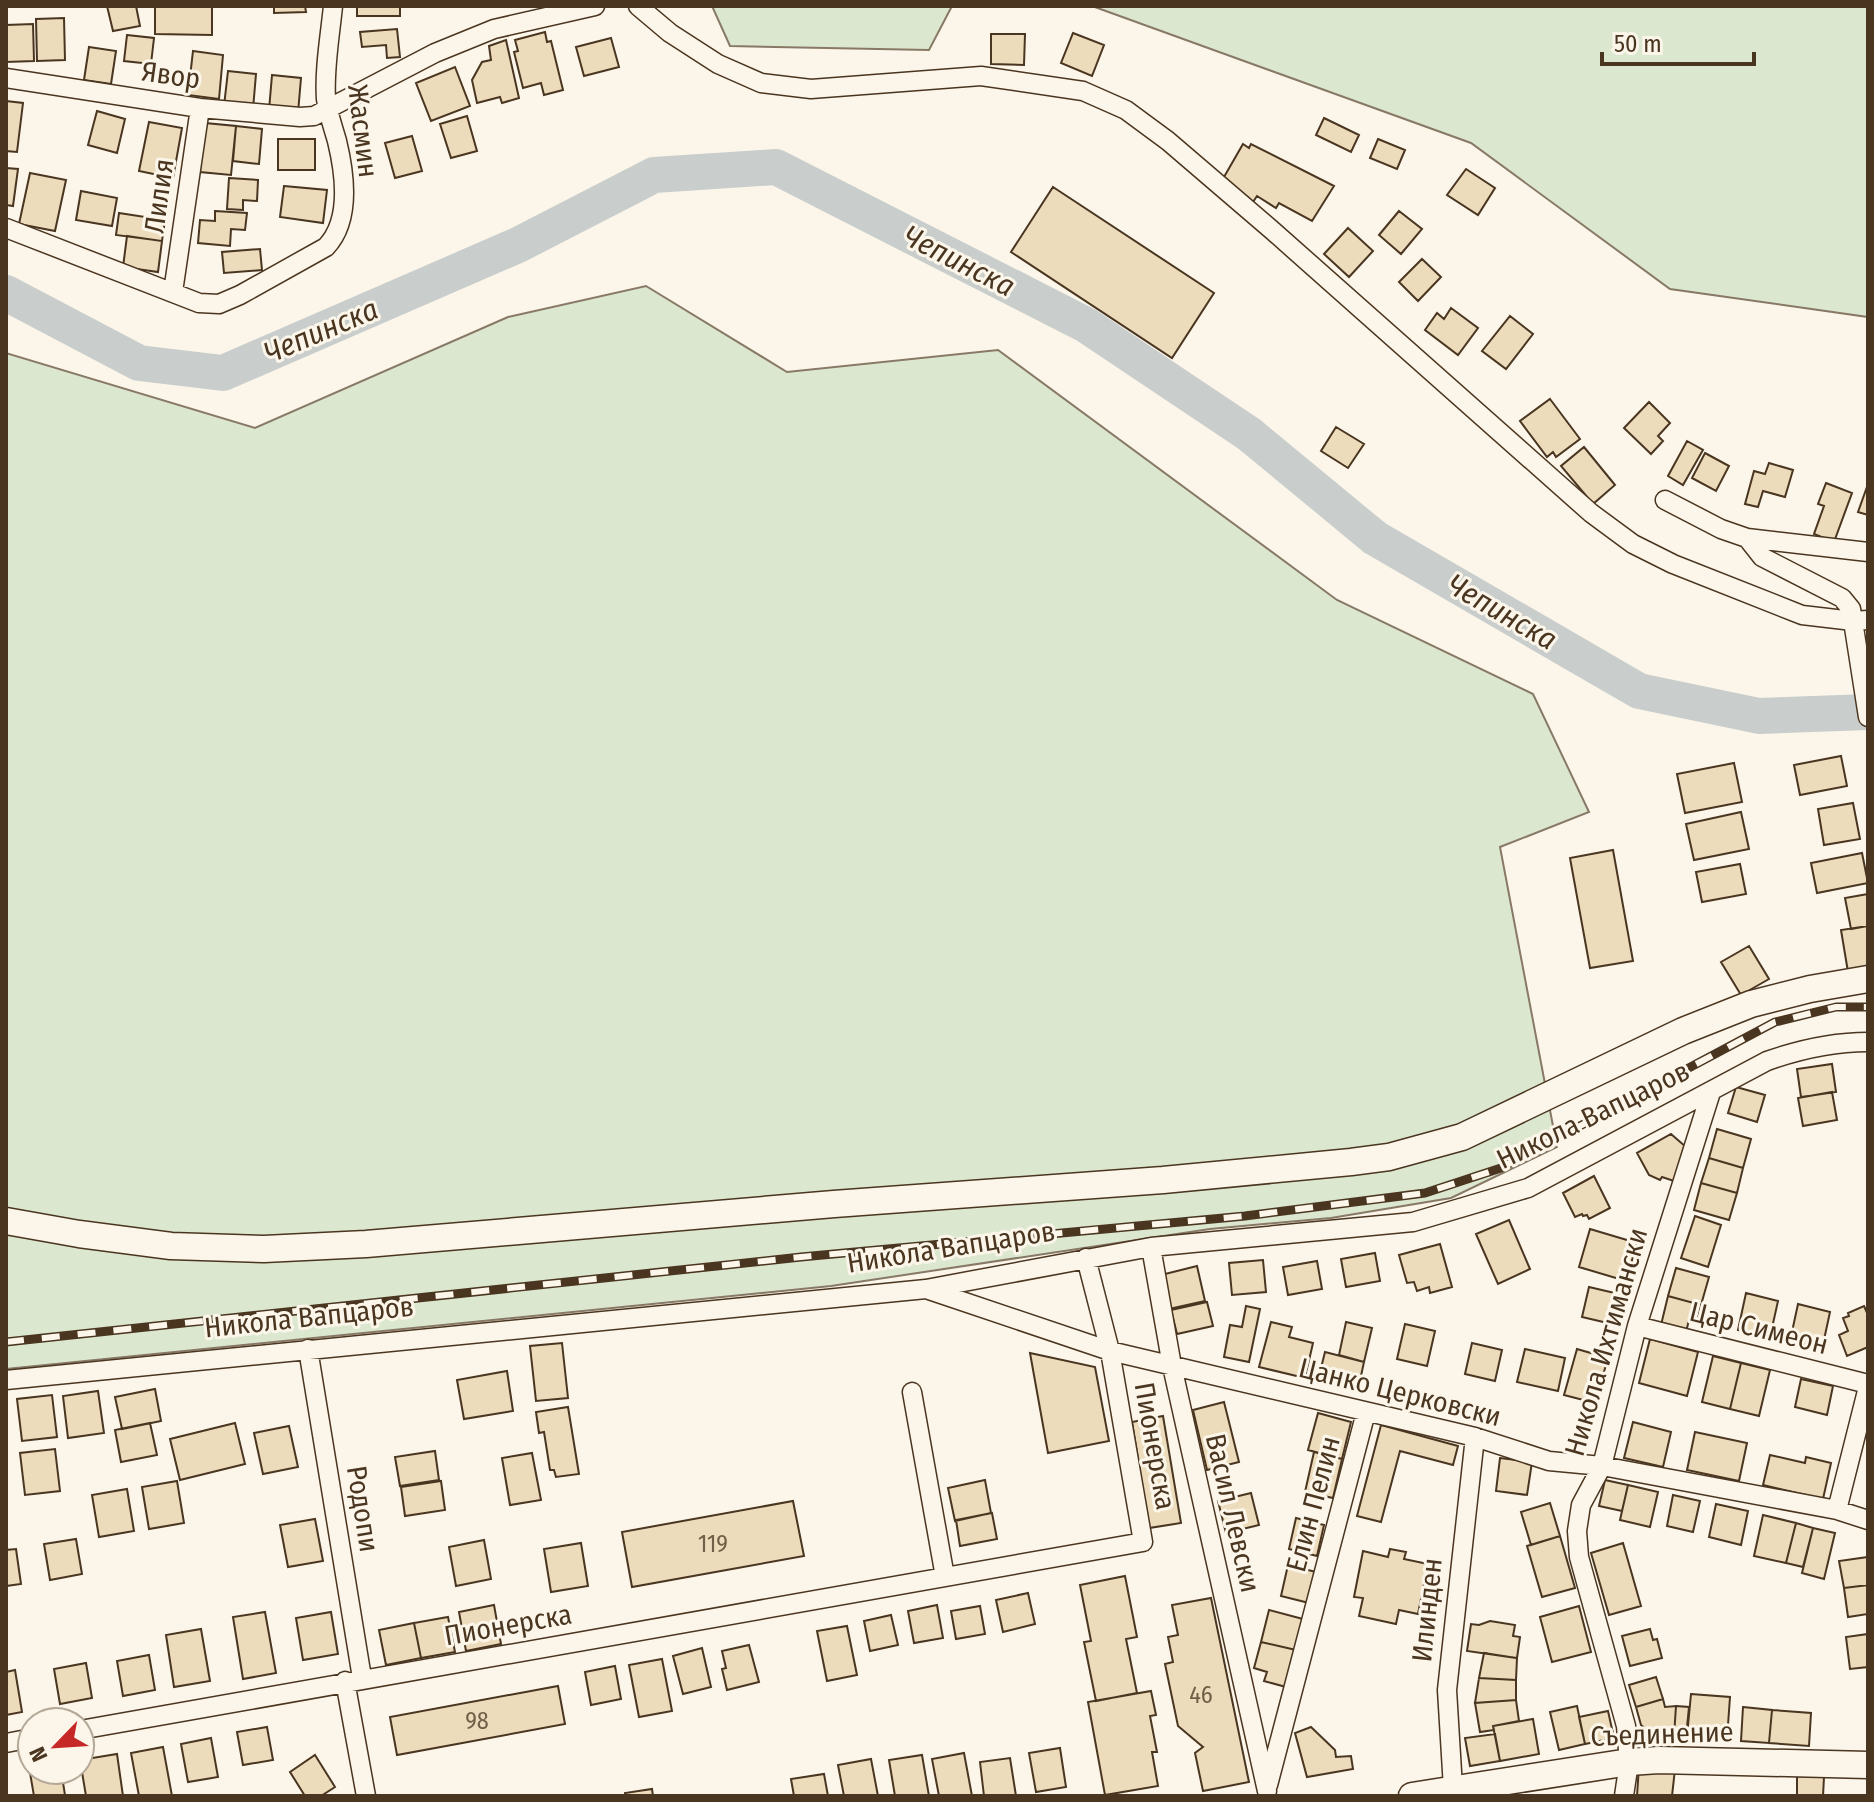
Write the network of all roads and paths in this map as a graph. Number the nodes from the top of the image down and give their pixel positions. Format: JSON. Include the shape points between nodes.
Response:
{"nodes":[{"id":1,"x":333,"y":6,"type":"edge"},
{"id":2,"x":595,"y":6,"type":"edge"},
{"id":3,"x":638,"y":6,"type":"edge"},
{"id":4,"x":6,"y":78,"type":"edge"},
{"id":5,"x":200,"y":108,"type":"junction"},
{"id":6,"x":328,"y":110,"type":"junction"},
{"id":7,"x":6,"y":228,"type":"edge"},
{"id":8,"x":173,"y":292,"type":"junction"},
{"id":9,"x":1665,"y":500,"type":"dead end"},
{"id":10,"x":1747,"y":538,"type":"junction"},
{"id":11,"x":1868,"y":552,"type":"edge"},
{"id":12,"x":1861,"y":620,"type":"edge"},
{"id":13,"x":1868,"y":717,"type":"edge"},
{"id":14,"x":1868,"y":979,"type":"edge"},
{"id":15,"x":1868,"y":1042,"type":"edge"},
{"id":16,"x":1711,"y":1092,"type":"junction"},
{"id":17,"x":6,"y":1221,"type":"edge"},
{"id":18,"x":1151,"y":1247,"type":"junction"},
{"id":19,"x":1086,"y":1258,"type":"junction"},
{"id":20,"x":926,"y":1289,"type":"junction"},
{"id":21,"x":1637,"y":1326,"type":"junction"},
{"id":22,"x":308,"y":1349,"type":"junction"},
{"id":23,"x":1110,"y":1351,"type":"junction"},
{"id":24,"x":1172,"y":1366,"type":"junction"},
{"id":25,"x":6,"y":1380,"type":"edge"},
{"id":26,"x":1868,"y":1385,"type":"edge"},
{"id":27,"x":912,"y":1392,"type":"dead end"},
{"id":28,"x":1366,"y":1412,"type":"junction"},
{"id":29,"x":1475,"y":1437,"type":"junction"},
{"id":30,"x":1602,"y":1466,"type":"junction"},
{"id":31,"x":1837,"y":1510,"type":"junction"},
{"id":32,"x":1868,"y":1520,"type":"edge"},
{"id":33,"x":945,"y":1577,"type":"junction"},
{"id":34,"x":353,"y":1680,"type":"junction"},
{"id":35,"x":96,"y":1727,"type":"edge"},
{"id":36,"x":1629,"y":1762,"type":"junction"},
{"id":37,"x":1868,"y":1765,"type":"edge"},
{"id":38,"x":1453,"y":1788,"type":"junction"},
{"id":39,"x":1267,"y":1794,"type":"edge"},
{"id":40,"x":366,"y":1796,"type":"edge"},
{"id":41,"x":1412,"y":1796,"type":"edge"},
{"id":42,"x":1624,"y":1796,"type":"edge"}],
"edges":[{"from":1,"to":6,"type":"street","name":"Жасмин"},
{"from":2,"to":6,"type":"street","name":"Явор","via":[[494,29],[423,59]]},
{"from":3,"to":12,"type":"street","via":[[718,64],[761,83],[811,89],[981,76],[1083,91],[1126,110],[1633,544],[1802,615]]},
{"from":4,"to":5,"type":"street","name":"Явор"},
{"from":5,"to":6,"type":"street","name":"Явор","via":[[300,117]]},
{"from":5,"to":8,"type":"street","name":"Лилия"},
{"from":6,"to":8,"type":"street","name":"Жасмин","via":[[343,168],[336,236],[326,247],[219,304],[199,303]]},
{"from":7,"to":8,"type":"street"},
{"from":9,"to":10,"type":"street"},
{"from":10,"to":11,"type":"street"},
{"from":10,"to":12,"type":"street","via":[[1762,557],[1842,598]]},
{"from":12,"to":13,"type":"street","via":[[1860,670]]},
{"from":14,"to":17,"type":"street","name":"Никола Вапцаров","via":[[1751,1004],[1462,1137],[1389,1157],[320,1247],[171,1246]]},
{"from":15,"to":16,"type":"street","name":"Никола Вапцаров","via":[[1799,1050]]},
{"from":16,"to":18,"type":"street","name":"Никола Вапцаров","via":[[1528,1188],[1451,1212],[1365,1228]]},
{"from":16,"to":21,"type":"street","name":"Никола Ихтимански"},
{"from":18,"to":19,"type":"street","name":"Никола Вапцаров"},
{"from":18,"to":24,"type":"street","name":"Васил Левски"},
{"from":19,"to":20,"type":"street","name":"Никола Вапцаров"},
{"from":19,"to":23,"type":"street","name":"Пионерска"},
{"from":20,"to":22,"type":"street","name":"Никола Вапцаров"},
{"from":20,"to":23,"type":"street","name":"Цанко Церковски"},
{"from":21,"to":26,"type":"street","name":"Цар Симеон"},
{"from":21,"to":30,"type":"street","name":"Никола Ихтимански"},
{"from":22,"to":25,"type":"street","name":"Никола Вапцаров"},
{"from":22,"to":34,"type":"street","name":"Родопи"},
{"from":23,"to":24,"type":"street","name":"Цанко Церковски"},
{"from":23,"to":33,"type":"street","name":"Пионерска","via":[[1143,1542]]},
{"from":24,"to":28,"type":"street","name":"Цанко Церковски"},
{"from":24,"to":39,"type":"street","name":"Васил Левски"},
{"from":26,"to":31,"type":"street"},
{"from":27,"to":33,"type":"street"},
{"from":28,"to":29,"type":"street","name":"Цанко Церковски"},
{"from":28,"to":39,"type":"street","name":"Елин Пелин"},
{"from":29,"to":30,"type":"street","name":"Цанко Церковски","via":[[1549,1461]]},
{"from":29,"to":38,"type":"street","name":"Илинден","via":[[1447,1690]]},
{"from":30,"to":31,"type":"street","name":"Цанко Церковски"},
{"from":30,"to":36,"type":"street","name":"Никола Ихтимански","via":[[1581,1505],[1579,1557],[1626,1726]]},
{"from":31,"to":32,"type":"street","name":"Цанко Церковски"},
{"from":33,"to":34,"type":"street","name":"Пионерска"},
{"from":34,"to":35,"type":"street","name":"Пионерска"},
{"from":34,"to":40,"type":"street","name":"Родопи"},
{"from":36,"to":37,"type":"street","name":"Съединение"},
{"from":36,"to":38,"type":"street","name":"Съединение"},
{"from":36,"to":42,"type":"street","name":"Никола Ихтимански"},
{"from":38,"to":41,"type":"street","name":"Съединение"}]}
